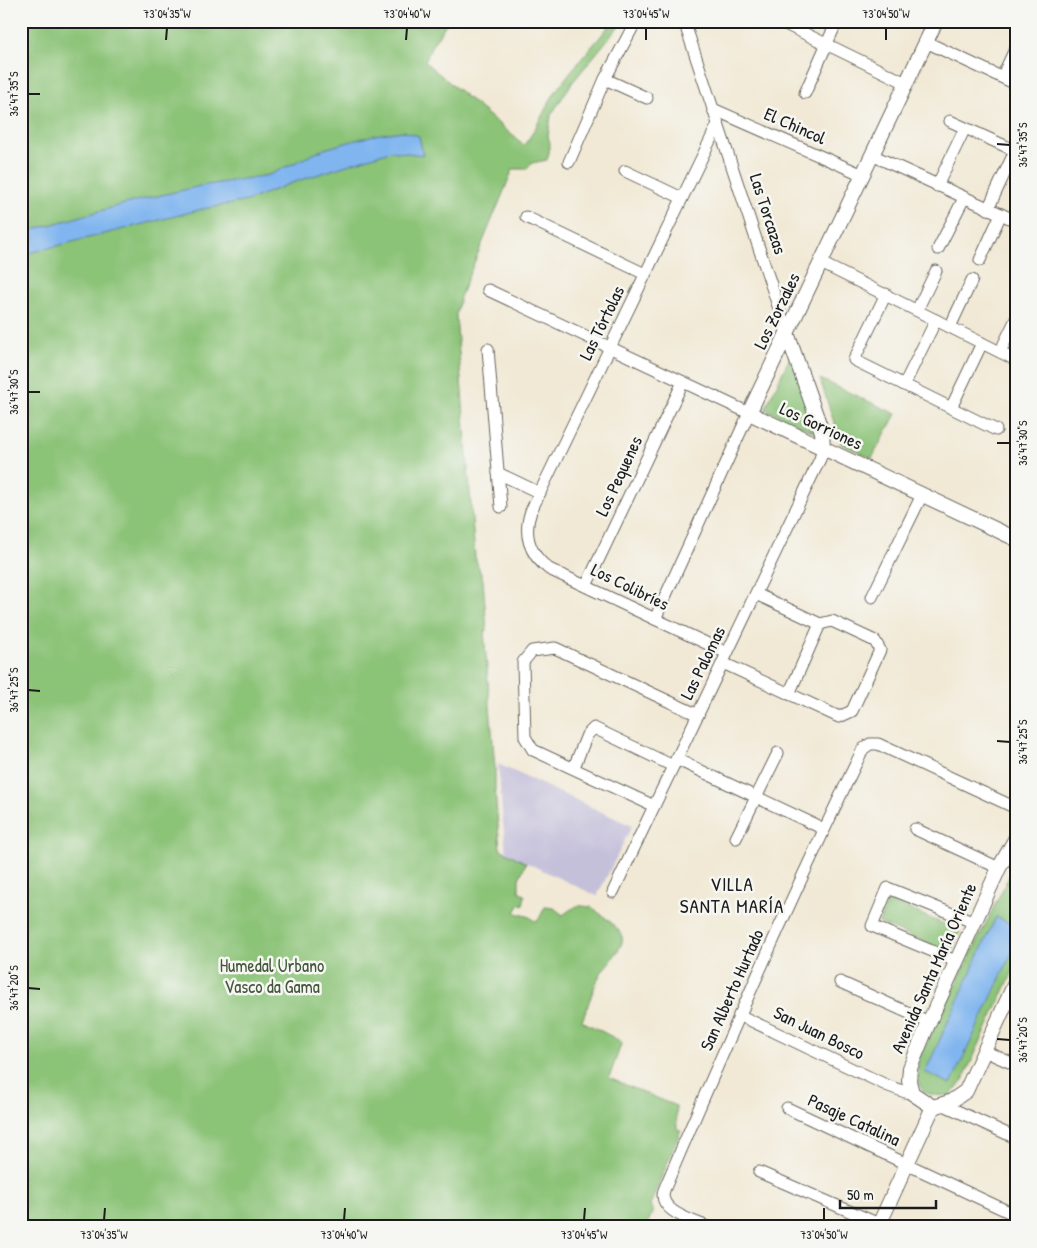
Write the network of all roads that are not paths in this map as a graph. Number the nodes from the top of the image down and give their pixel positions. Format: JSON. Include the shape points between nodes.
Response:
{"nodes":[{"id":1,"x":636,"y":21,"type":"edge"},
{"id":2,"x":684,"y":21,"type":"edge"},
{"id":3,"x":779,"y":21,"type":"edge"},
{"id":4,"x":837,"y":21,"type":"edge"},
{"id":5,"x":936,"y":21,"type":"edge"},
{"id":6,"x":926,"y":42,"type":"junction"},
{"id":7,"x":827,"y":44,"type":"junction"},
{"id":8,"x":1016,"y":47,"type":"edge"},
{"id":9,"x":1002,"y":77,"type":"junction"},
{"id":10,"x":605,"y":79,"type":"junction"},
{"id":11,"x":906,"y":83,"type":"junction"},
{"id":12,"x":1016,"y":84,"type":"edge"},
{"id":13,"x":805,"y":93,"type":"dead end"},
{"id":14,"x":647,"y":98,"type":"dead end"},
{"id":15,"x":713,"y":109,"type":"junction"},
{"id":16,"x":950,"y":120,"type":"dead end"},
{"id":17,"x":718,"y":124,"type":"junction"},
{"id":18,"x":965,"y":128,"type":"junction"},
{"id":19,"x":1015,"y":151,"type":"edge"},
{"id":20,"x":872,"y":155,"type":"junction"},
{"id":21,"x":569,"y":162,"type":"dead end"},
{"id":22,"x":626,"y":171,"type":"dead end"},
{"id":23,"x":863,"y":175,"type":"junction"},
{"id":24,"x":937,"y":186,"type":"junction"},
{"id":25,"x":682,"y":198,"type":"junction"},
{"id":26,"x":964,"y":198,"type":"junction"},
{"id":27,"x":988,"y":209,"type":"junction"},
{"id":28,"x":1001,"y":214,"type":"junction"},
{"id":29,"x":526,"y":217,"type":"dead end"},
{"id":30,"x":1016,"y":221,"type":"edge"},
{"id":31,"x":938,"y":249,"type":"dead end"},
{"id":32,"x":980,"y":260,"type":"dead end"},
{"id":33,"x":821,"y":263,"type":"junction"},
{"id":34,"x":936,"y":271,"type":"dead end"},
{"id":35,"x":645,"y":274,"type":"junction"},
{"id":36,"x":972,"y":280,"type":"dead end"},
{"id":37,"x":488,"y":290,"type":"dead end"},
{"id":38,"x":886,"y":294,"type":"junction"},
{"id":39,"x":917,"y":310,"type":"junction"},
{"id":40,"x":1016,"y":319,"type":"edge"},
{"id":41,"x":936,"y":320,"type":"junction"},
{"id":42,"x":950,"y":327,"type":"junction"},
{"id":43,"x":788,"y":333,"type":"junction"},
{"id":44,"x":982,"y":343,"type":"junction"},
{"id":45,"x":610,"y":347,"type":"junction"},
{"id":46,"x":488,"y":349,"type":"dead end"},
{"id":47,"x":1000,"y":352,"type":"junction"},
{"id":48,"x":1016,"y":360,"type":"edge"},
{"id":49,"x":682,"y":382,"type":"junction"},
{"id":50,"x":904,"y":385,"type":"junction"},
{"id":51,"x":951,"y":408,"type":"junction"},
{"id":52,"x":749,"y":413,"type":"junction"},
{"id":53,"x":996,"y":430,"type":"dead end"},
{"id":54,"x":823,"y":448,"type":"junction"},
{"id":55,"x":498,"y":473,"type":"junction"},
{"id":56,"x":540,"y":493,"type":"junction"},
{"id":57,"x":922,"y":495,"type":"junction"},
{"id":58,"x":501,"y":507,"type":"dead end"},
{"id":59,"x":1016,"y":539,"type":"edge"},
{"id":60,"x":528,"y":541,"type":"joint"},
{"id":61,"x":586,"y":586,"type":"junction"},
{"id":62,"x":756,"y":594,"type":"junction"},
{"id":63,"x":872,"y":597,"type":"dead end"},
{"id":64,"x":655,"y":619,"type":"junction"},
{"id":65,"x":820,"y":624,"type":"junction"},
{"id":66,"x":725,"y":658,"type":"junction"},
{"id":67,"x":789,"y":694,"type":"junction"},
{"id":68,"x":698,"y":715,"type":"junction"},
{"id":69,"x":778,"y":753,"type":"dead end"},
{"id":70,"x":675,"y":763,"type":"junction"},
{"id":71,"x":574,"y":767,"type":"junction"},
{"id":72,"x":756,"y":797,"type":"junction"},
{"id":73,"x":654,"y":806,"type":"junction"},
{"id":74,"x":1016,"y":808,"type":"edge"},
{"id":75,"x":824,"y":829,"type":"junction"},
{"id":76,"x":915,"y":829,"type":"dead end"},
{"id":77,"x":736,"y":838,"type":"dead end"},
{"id":78,"x":1016,"y":838,"type":"edge"},
{"id":79,"x":999,"y":868,"type":"junction"},
{"id":80,"x":613,"y":892,"type":"dead end"},
{"id":81,"x":974,"y":924,"type":"junction"},
{"id":82,"x":956,"y":961,"type":"junction"},
{"id":83,"x":1016,"y":981,"type":"edge"},
{"id":84,"x":840,"y":982,"type":"dead end"},
{"id":85,"x":1012,"y":997,"type":"edge"},
{"id":86,"x":739,"y":1015,"type":"junction"},
{"id":87,"x":929,"y":1022,"type":"junction"},
{"id":88,"x":984,"y":1051,"type":"junction"},
{"id":89,"x":1016,"y":1065,"type":"edge"},
{"id":90,"x":912,"y":1093,"type":"junction"},
{"id":91,"x":938,"y":1106,"type":"junction"},
{"id":92,"x":787,"y":1108,"type":"dead end"},
{"id":93,"x":1016,"y":1138,"type":"edge"},
{"id":94,"x":907,"y":1164,"type":"junction"},
{"id":95,"x":759,"y":1172,"type":"dead end"},
{"id":96,"x":1009,"y":1212,"type":"dead end"},
{"id":97,"x":881,"y":1226,"type":"edge"},
{"id":98,"x":708,"y":1227,"type":"edge"}],
"edges":[{"from":1,"to":10,"type":"street"},
{"from":2,"to":15,"type":"street","name":"Las Torcazas"},
{"from":3,"to":7,"type":"street"},
{"from":4,"to":7,"type":"street"},
{"from":5,"to":6,"type":"street","name":"Los Zorzales"},
{"from":6,"to":9,"type":"street"},
{"from":6,"to":11,"type":"street","name":"Los Zorzales"},
{"from":7,"to":11,"type":"street"},
{"from":7,"to":13,"type":"street"},
{"from":8,"to":9,"type":"street"},
{"from":9,"to":12,"type":"street"},
{"from":10,"to":14,"type":"street"},
{"from":10,"to":21,"type":"street"},
{"from":11,"to":20,"type":"street","name":"Los Zorzales"},
{"from":15,"to":17,"type":"street","name":"Las Torcazas"},
{"from":15,"to":23,"type":"street","name":"El Chincol"},
{"from":16,"to":18,"type":"street"},
{"from":17,"to":25,"type":"street","name":"Las Tórtolas"},
{"from":17,"to":43,"type":"street","name":"Las Torcazas"},
{"from":18,"to":19,"type":"street"},
{"from":18,"to":24,"type":"street"},
{"from":19,"to":27,"type":"street"},
{"from":20,"to":23,"type":"street","name":"Los Zorzales"},
{"from":20,"to":24,"type":"street"},
{"from":22,"to":25,"type":"street"},
{"from":23,"to":33,"type":"street","name":"Los Zorzales"},
{"from":24,"to":26,"type":"street"},
{"from":25,"to":35,"type":"street","name":"Las Tórtolas"},
{"from":26,"to":27,"type":"street"},
{"from":26,"to":31,"type":"street"},
{"from":27,"to":28,"type":"street"},
{"from":28,"to":30,"type":"street"},
{"from":28,"to":32,"type":"street"},
{"from":29,"to":35,"type":"street"},
{"from":33,"to":38,"type":"street"},
{"from":33,"to":43,"type":"street","name":"Los Zorzales"},
{"from":34,"to":39,"type":"street"},
{"from":35,"to":45,"type":"street","name":"Las Tórtolas"},
{"from":36,"to":42,"type":"street"},
{"from":37,"to":45,"type":"street","name":"Los Gorriones"},
{"from":38,"to":39,"type":"street"},
{"from":38,"to":50,"type":"street","via":[[854,360]]},
{"from":39,"to":41,"type":"street"},
{"from":40,"to":47,"type":"street"},
{"from":41,"to":42,"type":"street"},
{"from":41,"to":50,"type":"street"},
{"from":42,"to":44,"type":"street"},
{"from":43,"to":52,"type":"street","name":"Los Zorzales"},
{"from":43,"to":54,"type":"street","name":"Las Torcazas","via":[[822,432]]},
{"from":44,"to":47,"type":"street"},
{"from":44,"to":51,"type":"street"},
{"from":45,"to":49,"type":"street","name":"Los Gorriones"},
{"from":45,"to":56,"type":"street","name":"Las Tórtolas"},
{"from":46,"to":55,"type":"street"},
{"from":47,"to":48,"type":"street"},
{"from":49,"to":52,"type":"street","name":"Los Gorriones"},
{"from":49,"to":61,"type":"street","name":"Los Pequenes"},
{"from":50,"to":51,"type":"street"},
{"from":51,"to":53,"type":"street"},
{"from":52,"to":54,"type":"street","name":"Los Gorriones"},
{"from":52,"to":64,"type":"street","name":"Los Zorzales"},
{"from":54,"to":57,"type":"street","name":"Los Gorriones"},
{"from":54,"to":62,"type":"street","name":"Las Palomas"},
{"from":55,"to":56,"type":"street"},
{"from":55,"to":58,"type":"street"},
{"from":56,"to":60,"type":"street","name":"Las Tórtolas","via":[[529,518]]},
{"from":57,"to":59,"type":"street","name":"Los Gorriones"},
{"from":57,"to":63,"type":"street"},
{"from":60,"to":61,"type":"street","name":"Los Colibríes","via":[[549,569]]},
{"from":61,"to":64,"type":"street","name":"Los Colibríes"},
{"from":62,"to":65,"type":"street"},
{"from":62,"to":66,"type":"street","name":"Las Palomas"},
{"from":64,"to":66,"type":"street","name":"Los Colibríes"},
{"from":65,"to":67,"type":"street"},
{"from":65,"to":67,"type":"street","name":"Los Colibríes","via":[[832,621],[875,641],[880,650],[852,711],[839,717]]},
{"from":66,"to":67,"type":"street","name":"Los Colibríes"},
{"from":66,"to":68,"type":"street","name":"Las Palomas"},
{"from":68,"to":70,"type":"street","name":"Las Palomas"},
{"from":68,"to":71,"type":"street","via":[[555,648],[532,651],[523,662],[525,737],[533,750]]},
{"from":69,"to":72,"type":"street"},
{"from":70,"to":71,"type":"street","via":[[594,728],[587,735]]},
{"from":70,"to":72,"type":"street"},
{"from":70,"to":73,"type":"street","name":"Las Palomas"},
{"from":71,"to":73,"type":"street"},
{"from":72,"to":75,"type":"street"},
{"from":72,"to":77,"type":"street"},
{"from":73,"to":80,"type":"street","name":"Las Palomas"},
{"from":74,"to":75,"type":"street","name":"San Alberto Hurtado","via":[[881,746],[870,744],[863,749]]},
{"from":75,"to":86,"type":"street","name":"San Alberto Hurtado"},
{"from":76,"to":79,"type":"street"},
{"from":78,"to":79,"type":"street","name":"Avenida Santa María Oriente"},
{"from":79,"to":81,"type":"street","name":"Avenida Santa María Oriente"},
{"from":81,"to":82,"type":"street","name":"Avenida Santa María Oriente"},
{"from":81,"to":82,"type":"street","via":[[888,888],[872,926]]},
{"from":82,"to":87,"type":"street","name":"Avenida Santa María Oriente"},
{"from":83,"to":85,"type":"street"},
{"from":84,"to":87,"type":"street"},
{"from":85,"to":88,"type":"street"},
{"from":86,"to":90,"type":"street","name":"San Juan Bosco","via":[[886,1085]]},
{"from":86,"to":98,"type":"street","name":"San Alberto Hurtado","via":[[664,1190],[663,1202],[671,1210]]},
{"from":87,"to":90,"type":"street","name":"Avenida Santa María Oriente","via":[[910,1068]]},
{"from":88,"to":89,"type":"street"},
{"from":88,"to":91,"type":"street","via":[[966,1091]]},
{"from":90,"to":91,"type":"street"},
{"from":91,"to":93,"type":"street"},
{"from":91,"to":94,"type":"street"},
{"from":92,"to":94,"type":"street","name":"Pasaje Catalina"},
{"from":94,"to":96,"type":"street","name":"Pasaje Catalina"},
{"from":94,"to":97,"type":"street"},
{"from":95,"to":97,"type":"street"}]}
